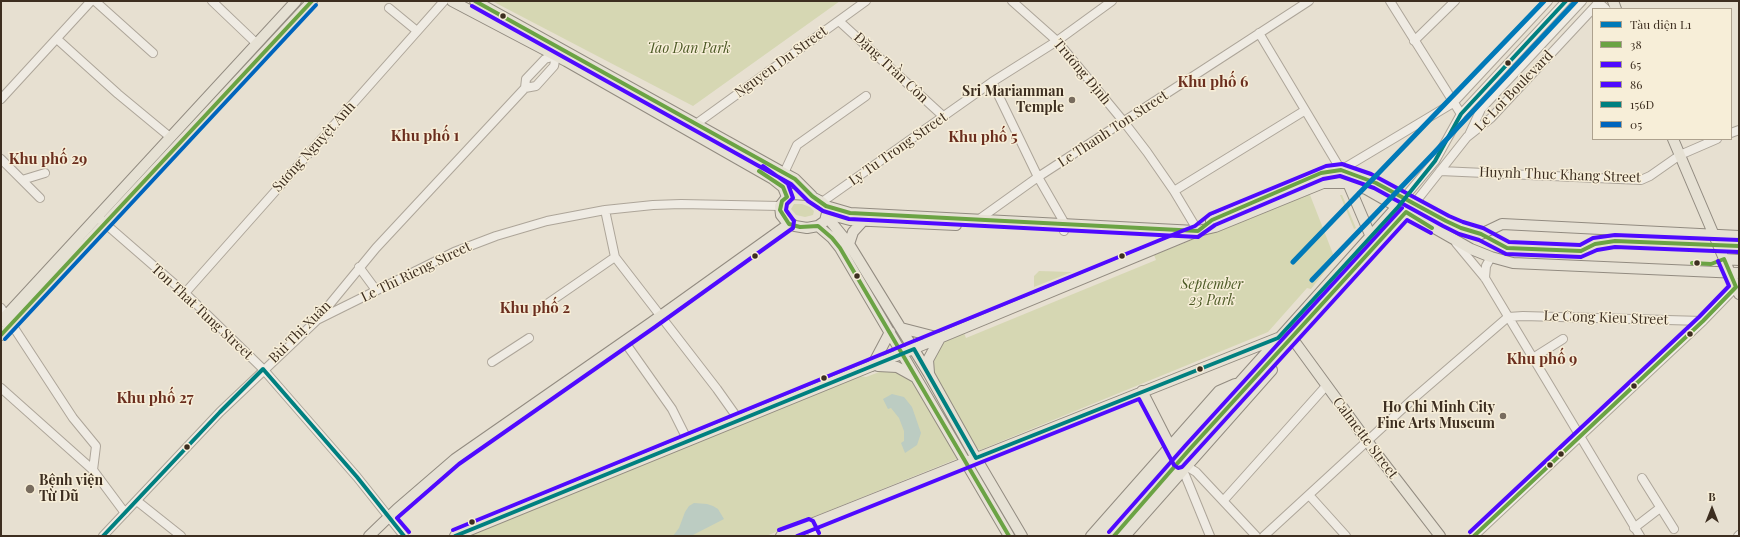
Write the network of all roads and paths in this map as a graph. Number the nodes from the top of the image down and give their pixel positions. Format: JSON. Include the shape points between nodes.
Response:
{"nodes":[{"id":1,"x":91,"y":1,"type":"edge"},
{"id":2,"x":95,"y":1,"type":"edge"},
{"id":3,"x":212,"y":1,"type":"edge"},
{"id":4,"x":296,"y":1,"type":"edge"},
{"id":5,"x":312,"y":1,"type":"edge"},
{"id":6,"x":444,"y":1,"type":"edge"},
{"id":7,"x":452,"y":1,"type":"edge"},
{"id":8,"x":475,"y":1,"type":"edge"},
{"id":9,"x":866,"y":1,"type":"edge"},
{"id":10,"x":1012,"y":1,"type":"edge"},
{"id":11,"x":1110,"y":1,"type":"edge"},
{"id":12,"x":1309,"y":1,"type":"edge"},
{"id":13,"x":1390,"y":1,"type":"edge"},
{"id":14,"x":1455,"y":1,"type":"edge"},
{"id":15,"x":1548,"y":1,"type":"edge"},
{"id":16,"x":1566,"y":1,"type":"edge"},
{"id":17,"x":1582,"y":1,"type":"edge"},
{"id":18,"x":1598,"y":1,"type":"edge"},
{"id":19,"x":389,"y":8,"type":"dead end"},
{"id":20,"x":839,"y":21,"type":"junction"},
{"id":21,"x":418,"y":31,"type":"junction"},
{"id":22,"x":1259,"y":33,"type":"junction"},
{"id":23,"x":57,"y":39,"type":"junction"},
{"id":24,"x":1057,"y":41,"type":"junction"},
{"id":25,"x":1414,"y":41,"type":"junction"},
{"id":26,"x":256,"y":43,"type":"junction"},
{"id":27,"x":265,"y":51,"type":"junction"},
{"id":28,"x":153,"y":52,"type":"dead end"},
{"id":29,"x":558,"y":52,"type":"junction"},
{"id":30,"x":992,"y":82,"type":"junction"},
{"id":31,"x":525,"y":88,"type":"junction"},
{"id":32,"x":866,"y":96,"type":"dead end"},
{"id":33,"x":1,"y":99,"type":"edge"},
{"id":34,"x":1453,"y":103,"type":"junction"},
{"id":35,"x":1304,"y":111,"type":"junction"},
{"id":36,"x":1461,"y":114,"type":"junction"},
{"id":37,"x":943,"y":116,"type":"junction"},
{"id":38,"x":1124,"y":122,"type":"junction"},
{"id":39,"x":696,"y":124,"type":"junction"},
{"id":40,"x":170,"y":137,"type":"junction"},
{"id":41,"x":1468,"y":137,"type":"junction"},
{"id":42,"x":1673,"y":140,"type":"edge"},
{"id":43,"x":1715,"y":140,"type":"edge"},
{"id":44,"x":1680,"y":155,"type":"junction"},
{"id":45,"x":1,"y":159,"type":"edge"},
{"id":46,"x":1341,"y":170,"type":"junction"},
{"id":47,"x":1440,"y":171,"type":"junction"},
{"id":48,"x":784,"y":173,"type":"junction"},
{"id":49,"x":44,"y":174,"type":"dead end"},
{"id":50,"x":1038,"y":177,"type":"junction"},
{"id":51,"x":22,"y":180,"type":"junction"},
{"id":52,"x":1348,"y":183,"type":"junction"},
{"id":53,"x":1174,"y":191,"type":"junction"},
{"id":54,"x":812,"y":196,"type":"junction"},
{"id":55,"x":787,"y":197,"type":"junction"},
{"id":56,"x":40,"y":198,"type":"dead end"},
{"id":57,"x":1414,"y":204,"type":"junction"},
{"id":58,"x":780,"y":206,"type":"junction"},
{"id":59,"x":1403,"y":206,"type":"junction"},
{"id":60,"x":826,"y":209,"type":"junction"},
{"id":61,"x":605,"y":210,"type":"junction"},
{"id":62,"x":101,"y":220,"type":"junction"},
{"id":63,"x":978,"y":220,"type":"junction"},
{"id":64,"x":863,"y":221,"type":"junction"},
{"id":65,"x":789,"y":224,"type":"junction"},
{"id":66,"x":818,"y":226,"type":"junction"},
{"id":67,"x":1064,"y":228,"type":"junction"},
{"id":68,"x":1198,"y":231,"type":"junction"},
{"id":69,"x":1714,"y":235,"type":"junction"},
{"id":70,"x":1739,"y":236,"type":"edge"},
{"id":71,"x":1184,"y":237,"type":"junction"},
{"id":72,"x":1451,"y":239,"type":"junction"},
{"id":73,"x":1371,"y":241,"type":"junction"},
{"id":74,"x":1739,"y":242,"type":"edge"},
{"id":75,"x":848,"y":244,"type":"junction"},
{"id":76,"x":1718,"y":245,"type":"junction"},
{"id":77,"x":1739,"y":246,"type":"edge"},
{"id":78,"x":615,"y":257,"type":"junction"},
{"id":79,"x":1491,"y":257,"type":"junction"},
{"id":80,"x":1724,"y":259,"type":"junction"},
{"id":81,"x":1739,"y":260,"type":"edge"},
{"id":82,"x":359,"y":267,"type":"junction"},
{"id":83,"x":1734,"y":272,"type":"edge"},
{"id":84,"x":1485,"y":278,"type":"junction"},
{"id":85,"x":376,"y":290,"type":"junction"},
{"id":86,"x":1738,"y":290,"type":"edge"},
{"id":87,"x":185,"y":293,"type":"junction"},
{"id":88,"x":544,"y":306,"type":"dead end"},
{"id":89,"x":660,"y":316,"type":"junction"},
{"id":90,"x":5,"y":317,"type":"edge"},
{"id":91,"x":1508,"y":317,"type":"junction"},
{"id":92,"x":316,"y":321,"type":"junction"},
{"id":93,"x":1703,"y":321,"type":"junction"},
{"id":94,"x":901,"y":328,"type":"junction"},
{"id":95,"x":890,"y":332,"type":"junction"},
{"id":96,"x":1,"y":335,"type":"edge"},
{"id":97,"x":529,"y":338,"type":"dead end"},
{"id":98,"x":940,"y":338,"type":"junction"},
{"id":99,"x":1278,"y":338,"type":"junction"},
{"id":100,"x":1292,"y":338,"type":"junction"},
{"id":101,"x":1562,"y":339,"type":"dead end"},
{"id":102,"x":624,"y":341,"type":"junction"},
{"id":103,"x":914,"y":349,"type":"junction"},
{"id":104,"x":1247,"y":350,"type":"junction"},
{"id":105,"x":902,"y":354,"type":"junction"},
{"id":106,"x":1533,"y":358,"type":"junction"},
{"id":107,"x":492,"y":362,"type":"dead end"},
{"id":108,"x":1255,"y":364,"type":"junction"},
{"id":109,"x":872,"y":366,"type":"junction"},
{"id":110,"x":263,"y":369,"type":"junction"},
{"id":111,"x":929,"y":374,"type":"junction"},
{"id":112,"x":917,"y":378,"type":"junction"},
{"id":113,"x":1326,"y":386,"type":"junction"},
{"id":114,"x":1,"y":388,"type":"edge"},
{"id":115,"x":1142,"y":391,"type":"junction"},
{"id":116,"x":739,"y":420,"type":"junction"},
{"id":117,"x":1579,"y":437,"type":"junction"},
{"id":118,"x":688,"y":441,"type":"junction"},
{"id":119,"x":1367,"y":442,"type":"junction"},
{"id":120,"x":1178,"y":459,"type":"junction"},
{"id":121,"x":971,"y":460,"type":"junction"},
{"id":122,"x":92,"y":470,"type":"junction"},
{"id":123,"x":1642,"y":478,"type":"dead end"},
{"id":124,"x":1147,"y":492,"type":"junction"},
{"id":125,"x":1309,"y":495,"type":"junction"},
{"id":126,"x":1224,"y":500,"type":"junction"},
{"id":127,"x":137,"y":501,"type":"junction"},
{"id":128,"x":1660,"y":508,"type":"junction"},
{"id":129,"x":125,"y":513,"type":"junction"},
{"id":130,"x":389,"y":517,"type":"junction"},
{"id":131,"x":808,"y":525,"type":"junction"},
{"id":132,"x":1634,"y":528,"type":"junction"},
{"id":133,"x":1674,"y":529,"type":"dead end"},
{"id":134,"x":1101,"y":534,"type":"edge"},
{"id":135,"x":103,"y":536,"type":"edge"},
{"id":136,"x":181,"y":536,"type":"edge"},
{"id":137,"x":369,"y":536,"type":"edge"},
{"id":138,"x":404,"y":536,"type":"edge"},
{"id":139,"x":455,"y":536,"type":"edge"},
{"id":140,"x":781,"y":536,"type":"edge"},
{"id":141,"x":814,"y":536,"type":"edge"},
{"id":142,"x":1009,"y":536,"type":"edge"},
{"id":143,"x":1022,"y":536,"type":"edge"},
{"id":144,"x":1125,"y":536,"type":"edge"},
{"id":145,"x":1210,"y":536,"type":"edge"},
{"id":146,"x":1256,"y":536,"type":"edge"},
{"id":147,"x":1264,"y":536,"type":"edge"},
{"id":148,"x":1346,"y":536,"type":"edge"},
{"id":149,"x":1440,"y":536,"type":"edge"},
{"id":150,"x":1474,"y":536,"type":"edge"},
{"id":151,"x":1640,"y":536,"type":"edge"}],
"edges":[{"from":1,"to":23,"type":"street"},
{"from":2,"to":28,"type":"street"},
{"from":3,"to":26,"type":"street"},
{"from":4,"to":26,"type":"main road"},
{"from":5,"to":27,"type":"main road"},
{"from":6,"to":21,"type":"street","name":"Sương Nguyệt Anh"},
{"from":7,"to":29,"type":"main road"},
{"from":8,"to":29,"type":"main road"},
{"from":9,"to":20,"type":"street","name":"Nguyen Du Street"},
{"from":10,"to":24,"type":"street","name":"Trương Định"},
{"from":11,"to":24,"type":"street","name":"Ly Tu Trong Street"},
{"from":12,"to":22,"type":"street","name":"Le Thanh Ton Street"},
{"from":13,"to":25,"type":"street"},
{"from":14,"to":25,"type":"street"},
{"from":15,"to":34,"type":"street"},
{"from":16,"to":36,"type":"street","name":"Le Loi Boulevard"},
{"from":17,"to":41,"type":"street","name":"Le Loi Boulevard","via":[[1481,109]]},
{"from":18,"to":41,"type":"street","name":"Le Loi Boulevard","via":[[1491,118]]},
{"from":19,"to":21,"type":"street"},
{"from":20,"to":37,"type":"street","name":"Đặng Trần Côn"},
{"from":20,"to":39,"type":"street","name":"Nguyen Du Street"},
{"from":21,"to":87,"type":"street","name":"Sương Nguyệt Anh"},
{"from":22,"to":35,"type":"street"},
{"from":22,"to":38,"type":"street","name":"Le Thanh Ton Street"},
{"from":23,"to":33,"type":"street"},
{"from":23,"to":40,"type":"street"},
{"from":24,"to":30,"type":"street","name":"Ly Tu Trong Street"},
{"from":24,"to":38,"type":"street","name":"Trương Định"},
{"from":25,"to":34,"type":"street"},
{"from":26,"to":27,"type":"main road"},
{"from":26,"to":40,"type":"main road"},
{"from":27,"to":62,"type":"main road"},
{"from":29,"to":31,"type":"street","name":"Bùi Thị Xuân","via":[[545,59],[526,79]]},
{"from":29,"to":31,"type":"street","name":"Bùi Thị Xuân","via":[[554,66],[536,86]]},
{"from":29,"to":39,"type":"main road"},
{"from":29,"to":55,"type":"main road","via":[[773,179],[783,187]]},
{"from":30,"to":37,"type":"street","name":"Ly Tu Trong Street"},
{"from":30,"to":50,"type":"street"},
{"from":31,"to":82,"type":"street","name":"Bùi Thị Xuân"},
{"from":32,"to":48,"type":"street","via":[[797,145]]},
{"from":34,"to":36,"type":"street"},
{"from":34,"to":46,"type":"street"},
{"from":35,"to":46,"type":"street"},
{"from":35,"to":53,"type":"street"},
{"from":36,"to":59,"type":"street","name":"Le Loi Boulevard","via":[[1435,161]]},
{"from":37,"to":60,"type":"street","name":"Ly Tu Trong Street"},
{"from":38,"to":50,"type":"street","name":"Le Thanh Ton Street"},
{"from":38,"to":53,"type":"street","name":"Trương Định"},
{"from":39,"to":48,"type":"main road"},
{"from":40,"to":62,"type":"main road"},
{"from":41,"to":47,"type":"street"},
{"from":42,"to":44,"type":"main road"},
{"from":43,"to":44,"type":"street","name":"Huynh Thuc Khang Street"},
{"from":44,"to":47,"type":"street","name":"Huynh Thuc Khang Street","via":[[1641,180]]},
{"from":44,"to":69,"type":"main road"},
{"from":45,"to":51,"type":"street"},
{"from":46,"to":59,"type":"main road","via":[[1376,183]]},
{"from":46,"to":68,"type":"main road","via":[[1321,173],[1212,220]]},
{"from":47,"to":57,"type":"street"},
{"from":48,"to":54,"type":"main road","via":[[795,179]]},
{"from":49,"to":51,"type":"street"},
{"from":50,"to":63,"type":"street","name":"Le Thanh Ton Street"},
{"from":50,"to":67,"type":"street"},
{"from":51,"to":56,"type":"street"},
{"from":52,"to":59,"type":"main road"},
{"from":52,"to":68,"type":"main road","via":[[1315,185],[1215,227]]},
{"from":52,"to":73,"type":"main road"},
{"from":53,"to":68,"type":"street","name":"Trương Định"},
{"from":54,"to":55,"type":"main road","via":[[799,194]]},
{"from":54,"to":60,"type":"main road"},
{"from":55,"to":58,"type":"main road"},
{"from":57,"to":59,"type":"main road"},
{"from":57,"to":69,"type":"main road","via":[[1456,226],[1481,234],[1502,224]]},
{"from":58,"to":61,"type":"street","name":"Le Thi Rieng Street","via":[[681,204]]},
{"from":58,"to":65,"type":"main road","via":[[781,215]]},
{"from":59,"to":72,"type":"main road"},
{"from":59,"to":73,"type":"main road"},
{"from":60,"to":63,"type":"main road","via":[[850,213]]},
{"from":60,"to":64,"type":"main road","via":[[850,220]]},
{"from":60,"to":66,"type":"main road","via":[[824,222]]},
{"from":60,"to":75,"type":"main road"},
{"from":61,"to":78,"type":"street"},
{"from":61,"to":85,"type":"street","name":"Le Thi Rieng Street","via":[[547,221],[496,236],[430,262]]},
{"from":62,"to":87,"type":"street","name":"Ton That Tung Street"},
{"from":62,"to":90,"type":"main road"},
{"from":63,"to":67,"type":"main road"},
{"from":64,"to":67,"type":"main road"},
{"from":64,"to":75,"type":"main road","via":[[853,232]]},
{"from":65,"to":66,"type":"main road","via":[[807,228]]},
{"from":65,"to":89,"type":"main road"},
{"from":66,"to":95,"type":"main road","via":[[840,248]]},
{"from":67,"to":68,"type":"main road"},
{"from":67,"to":71,"type":"main road"},
{"from":68,"to":71,"type":"main road"},
{"from":69,"to":70,"type":"main road"},
{"from":69,"to":74,"type":"main road"},
{"from":69,"to":76,"type":"main road"},
{"from":71,"to":98,"type":"main road"},
{"from":72,"to":79,"type":"main road"},
{"from":72,"to":84,"type":"street"},
{"from":73,"to":99,"type":"main road"},
{"from":73,"to":100,"type":"main road"},
{"from":75,"to":94,"type":"main road"},
{"from":76,"to":77,"type":"main road"},
{"from":76,"to":80,"type":"main road"},
{"from":78,"to":88,"type":"street"},
{"from":78,"to":89,"type":"street"},
{"from":79,"to":83,"type":"main road","via":[[1513,263]]},
{"from":79,"to":84,"type":"street","via":[[1486,266]]},
{"from":80,"to":81,"type":"main road"},
{"from":80,"to":83,"type":"main road"},
{"from":82,"to":85,"type":"street"},
{"from":82,"to":92,"type":"street","name":"Bùi Thị Xuân"},
{"from":83,"to":86,"type":"main road"},
{"from":84,"to":91,"type":"street"},
{"from":85,"to":92,"type":"street","name":"Le Thi Rieng Street"},
{"from":86,"to":93,"type":"street"},
{"from":87,"to":110,"type":"street","name":"Ton That Tung Street"},
{"from":89,"to":102,"type":"main road"},
{"from":89,"to":116,"type":"street"},
{"from":90,"to":96,"type":"main road"},
{"from":90,"to":122,"type":"street","via":[[73,418],[96,446]]},
{"from":91,"to":93,"type":"street","name":"Le Cong Kieu Street"},
{"from":91,"to":106,"type":"street"},
{"from":91,"to":119,"type":"street"},
{"from":92,"to":110,"type":"street","name":"Bùi Thị Xuân"},
{"from":93,"to":117,"type":"street"},
{"from":94,"to":98,"type":"main road"},
{"from":94,"to":103,"type":"main road"},
{"from":95,"to":105,"type":"main road"},
{"from":95,"to":109,"type":"main road"},
{"from":97,"to":107,"type":"street"},
{"from":98,"to":103,"type":"main road"},
{"from":98,"to":111,"type":"main road","via":[[928,360]]},
{"from":99,"to":104,"type":"main road"},
{"from":99,"to":108,"type":"main road"},
{"from":100,"to":113,"type":"main road","name":"Calmette Street"},
{"from":100,"to":120,"type":"main road"},
{"from":101,"to":106,"type":"street"},
{"from":102,"to":118,"type":"street","via":[[672,409]]},
{"from":102,"to":130,"type":"main road","via":[[455,459]]},
{"from":103,"to":105,"type":"main road"},
{"from":103,"to":111,"type":"main road"},
{"from":104,"to":108,"type":"main road"},
{"from":104,"to":115,"type":"main road"},
{"from":105,"to":109,"type":"main road"},
{"from":105,"to":112,"type":"main road"},
{"from":106,"to":117,"type":"street"},
{"from":108,"to":120,"type":"main road","via":[[1238,382],[1219,391]]},
{"from":109,"to":112,"type":"main road","via":[[897,367]]},
{"from":109,"to":116,"type":"main road"},
{"from":110,"to":127,"type":"street","name":"Bùi Thị Xuân"},
{"from":110,"to":130,"type":"street","name":"Ton That Tung Street"},
{"from":111,"to":121,"type":"main road"},
{"from":112,"to":121,"type":"main road"},
{"from":113,"to":119,"type":"main road","name":"Calmette Street"},
{"from":113,"to":126,"type":"street"},
{"from":114,"to":122,"type":"street"},
{"from":115,"to":120,"type":"main road"},
{"from":115,"to":121,"type":"main road"},
{"from":116,"to":118,"type":"main road"},
{"from":117,"to":132,"type":"street"},
{"from":117,"to":150,"type":"street"},
{"from":118,"to":139,"type":"main road"},
{"from":119,"to":125,"type":"street"},
{"from":119,"to":149,"type":"main road","name":"Calmette Street"},
{"from":120,"to":124,"type":"main road"},
{"from":120,"to":124,"type":"main road"},
{"from":120,"to":126,"type":"street","via":[[1196,472]]},
{"from":120,"to":145,"type":"street"},
{"from":121,"to":131,"type":"main road"},
{"from":121,"to":142,"type":"main road"},
{"from":121,"to":143,"type":"main road"},
{"from":122,"to":129,"type":"street"},
{"from":123,"to":128,"type":"street"},
{"from":124,"to":134,"type":"main road"},
{"from":124,"to":134,"type":"main road"},
{"from":124,"to":144,"type":"main road"},
{"from":125,"to":147,"type":"street"},
{"from":125,"to":148,"type":"street"},
{"from":126,"to":146,"type":"street"},
{"from":127,"to":129,"type":"street","name":"Bùi Thị Xuân"},
{"from":127,"to":136,"type":"street"},
{"from":128,"to":132,"type":"street"},
{"from":128,"to":133,"type":"street"},
{"from":129,"to":135,"type":"street","name":"Bùi Thị Xuân"},
{"from":130,"to":137,"type":"main road"},
{"from":130,"to":138,"type":"street","name":"Ton That Tung Street"},
{"from":131,"to":140,"type":"main road"},
{"from":131,"to":141,"type":"street"},
{"from":132,"to":151,"type":"street"}]}
